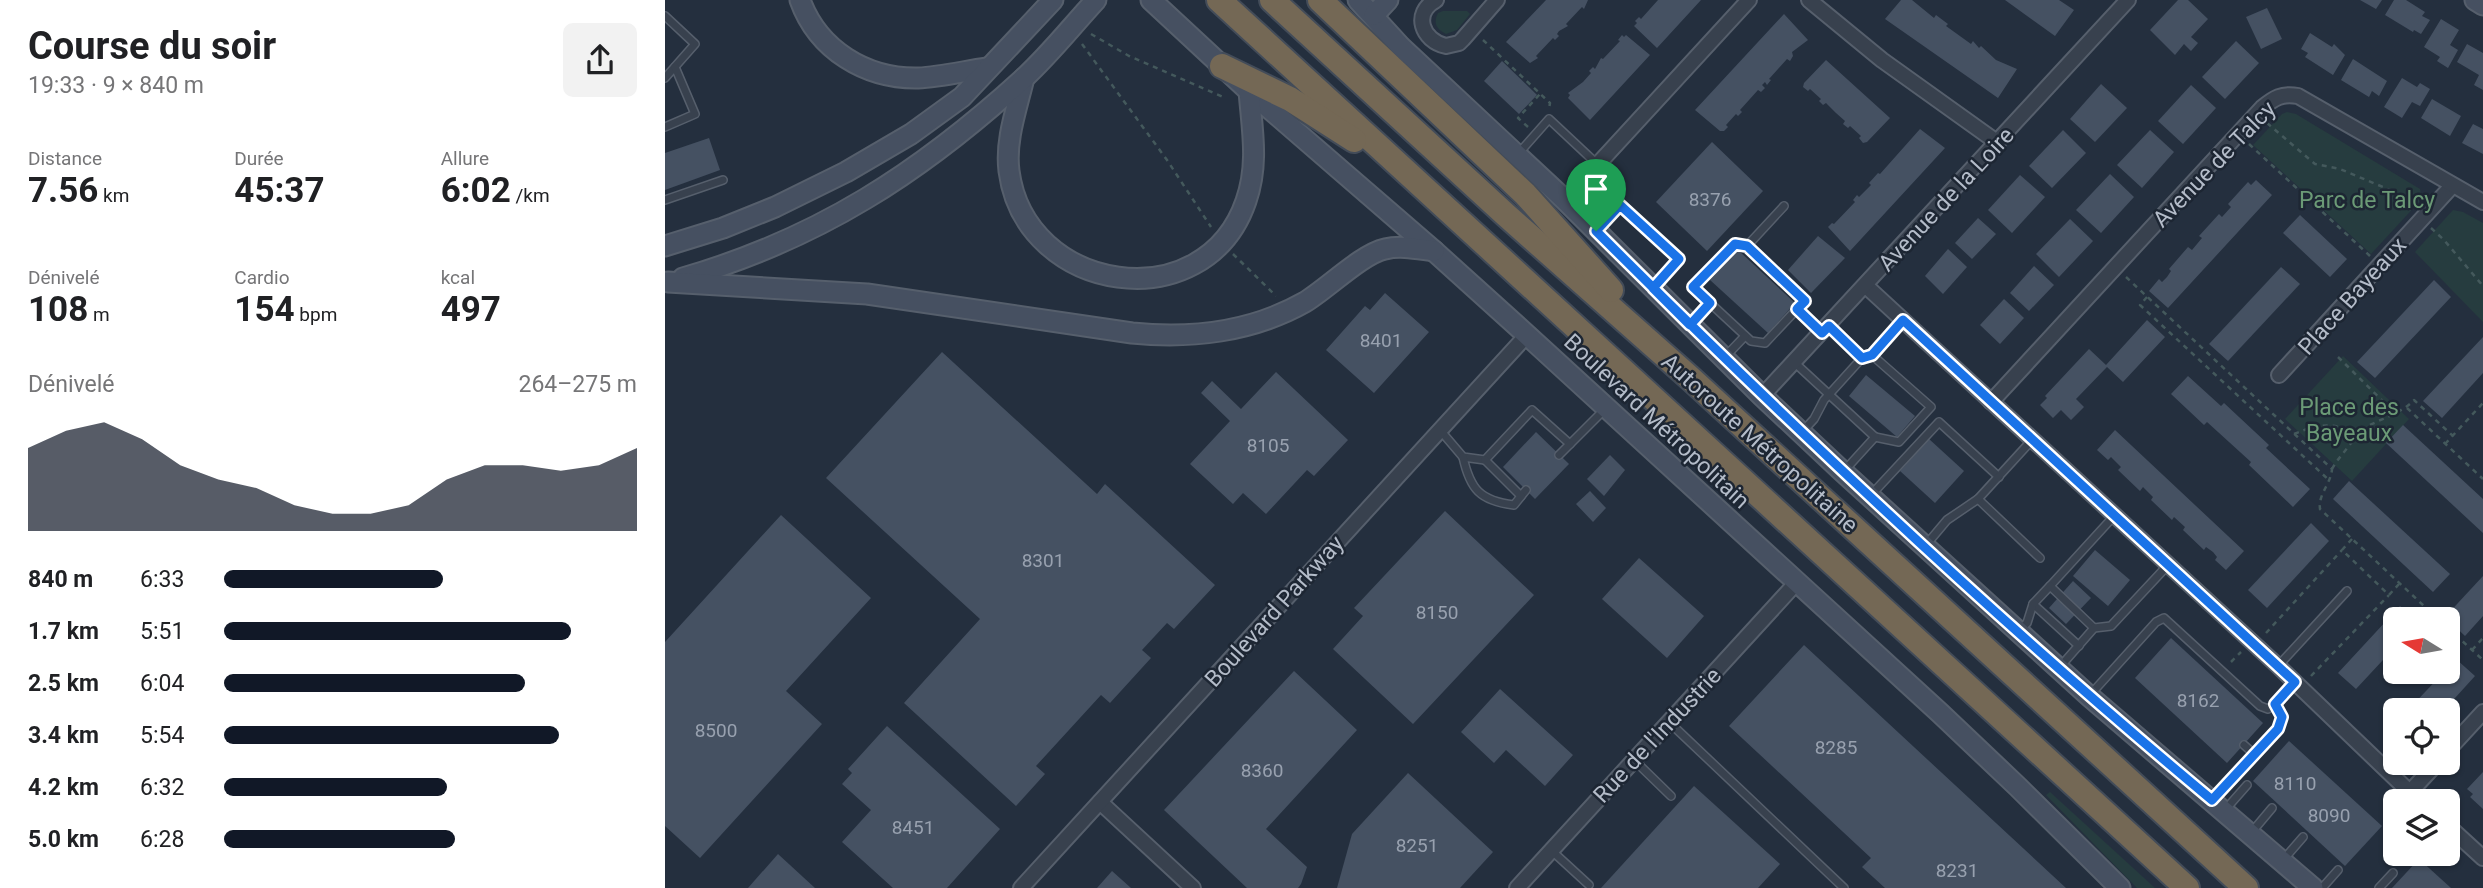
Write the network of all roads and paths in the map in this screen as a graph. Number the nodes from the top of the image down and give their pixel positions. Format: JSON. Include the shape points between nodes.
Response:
{"nodes":[{"id":1,"x":800,"y":0,"type":"edge"},
{"id":2,"x":1053,"y":0,"type":"edge"},
{"id":3,"x":1096,"y":0,"type":"edge"},
{"id":4,"x":1151,"y":0,"type":"edge"},
{"id":5,"x":1219,"y":0,"type":"edge"},
{"id":6,"x":1272,"y":0,"type":"edge"},
{"id":7,"x":1320,"y":0,"type":"edge"},
{"id":8,"x":1358,"y":0,"type":"edge"},
{"id":9,"x":1388,"y":0,"type":"edge"},
{"id":10,"x":1436,"y":0,"type":"edge"},
{"id":11,"x":1497,"y":0,"type":"edge"},
{"id":12,"x":1749,"y":0,"type":"edge"},
{"id":13,"x":1809,"y":0,"type":"edge"},
{"id":14,"x":2475,"y":0,"type":"edge"},
{"id":15,"x":2125,"y":1,"type":"edge"},
{"id":16,"x":2483,"y":5,"type":"edge"},
{"id":17,"x":1374,"y":15,"type":"junction"},
{"id":18,"x":665,"y":16,"type":"edge"},
{"id":19,"x":1088,"y":33,"type":"dead end"},
{"id":20,"x":1483,"y":40,"type":"dead end"},
{"id":21,"x":1080,"y":41,"type":"dead end"},
{"id":22,"x":1222,"y":66,"type":"junction"},
{"id":23,"x":675,"y":67,"type":"junction"},
{"id":24,"x":987,"y":68,"type":"junction"},
{"id":25,"x":665,"y":78,"type":"edge"},
{"id":26,"x":1024,"y":78,"type":"junction"},
{"id":27,"x":1249,"y":91,"type":"junction"},
{"id":28,"x":1540,"y":94,"type":"junction"},
{"id":29,"x":1223,"y":97,"type":"dead end"},
{"id":30,"x":1550,"y":103,"type":"dead end"},
{"id":31,"x":2257,"y":114,"type":"junction"},
{"id":32,"x":1518,"y":118,"type":"dead end"},
{"id":33,"x":665,"y":127,"type":"edge"},
{"id":34,"x":2238,"y":134,"type":"junction"},
{"id":35,"x":1998,"y":143,"type":"junction"},
{"id":36,"x":1517,"y":154,"type":"junction"},
{"id":37,"x":1597,"y":164,"type":"junction"},
{"id":38,"x":1411,"y":176,"type":"junction"},
{"id":39,"x":723,"y":180,"type":"dead end"},
{"id":40,"x":2452,"y":186,"type":"junction"},
{"id":41,"x":665,"y":200,"type":"edge"},
{"id":42,"x":1565,"y":200,"type":"junction"},
{"id":43,"x":2483,"y":202,"type":"edge"},
{"id":44,"x":1784,"y":205,"type":"dead end"},
{"id":45,"x":2422,"y":220,"type":"junction"},
{"id":46,"x":1596,"y":231,"type":"junction"},
{"id":47,"x":1221,"y":241,"type":"junction"},
{"id":48,"x":665,"y":246,"type":"edge"},
{"id":49,"x":1747,"y":246,"type":"junction"},
{"id":50,"x":1434,"y":251,"type":"junction"},
{"id":51,"x":2115,"y":267,"type":"junction"},
{"id":52,"x":2379,"y":267,"type":"junction"},
{"id":53,"x":666,"y":283,"type":"edge"},
{"id":54,"x":1866,"y":286,"type":"junction"},
{"id":55,"x":2483,"y":286,"type":"edge"},
{"id":56,"x":1653,"y":288,"type":"junction"},
{"id":57,"x":2147,"y":297,"type":"junction"},
{"id":58,"x":1280,"y":300,"type":"dead end"},
{"id":59,"x":1710,"y":303,"type":"junction"},
{"id":60,"x":1797,"y":309,"type":"junction"},
{"id":61,"x":1903,"y":320,"type":"junction"},
{"id":62,"x":1690,"y":325,"type":"junction"},
{"id":63,"x":1826,"y":330,"type":"junction"},
{"id":64,"x":1527,"y":335,"type":"junction"},
{"id":65,"x":1745,"y":336,"type":"junction"},
{"id":66,"x":1872,"y":355,"type":"junction"},
{"id":67,"x":2339,"y":357,"type":"dead end"},
{"id":68,"x":1862,"y":358,"type":"junction"},
{"id":69,"x":1724,"y":359,"type":"junction"},
{"id":70,"x":1795,"y":363,"type":"junction"},
{"id":71,"x":2279,"y":375,"type":"dead end"},
{"id":72,"x":1689,"y":377,"type":"junction"},
{"id":73,"x":1829,"y":395,"type":"junction"},
{"id":74,"x":1762,"y":396,"type":"junction"},
{"id":75,"x":1991,"y":402,"type":"junction"},
{"id":76,"x":2483,"y":403,"type":"edge"},
{"id":77,"x":1607,"y":408,"type":"junction"},
{"id":78,"x":2407,"y":408,"type":"junction"},
{"id":79,"x":2395,"y":412,"type":"junction"},
{"id":80,"x":1440,"y":430,"type":"junction"},
{"id":81,"x":2358,"y":431,"type":"junction"},
{"id":82,"x":1802,"y":432,"type":"junction"},
{"id":83,"x":2294,"y":434,"type":"junction"},
{"id":84,"x":2453,"y":436,"type":"junction"},
{"id":85,"x":1875,"y":437,"type":"junction"},
{"id":86,"x":2032,"y":440,"type":"junction"},
{"id":87,"x":1570,"y":444,"type":"junction"},
{"id":88,"x":2445,"y":444,"type":"junction"},
{"id":89,"x":1559,"y":455,"type":"dead end"},
{"id":90,"x":1462,"y":457,"type":"junction"},
{"id":91,"x":1485,"y":460,"type":"junction"},
{"id":92,"x":2332,"y":470,"type":"junction"},
{"id":93,"x":1843,"y":471,"type":"junction"},
{"id":94,"x":1999,"y":477,"type":"junction"},
{"id":95,"x":2483,"y":479,"type":"edge"},
{"id":96,"x":2330,"y":481,"type":"junction"},
{"id":97,"x":1870,"y":497,"type":"junction"},
{"id":98,"x":1978,"y":499,"type":"junction"},
{"id":99,"x":2114,"y":516,"type":"junction"},
{"id":100,"x":2352,"y":539,"type":"junction"},
{"id":101,"x":1924,"y":546,"type":"junction"},
{"id":102,"x":2342,"y":550,"type":"junction"},
{"id":103,"x":2040,"y":558,"type":"dead end"},
{"id":104,"x":2168,"y":565,"type":"junction"},
{"id":105,"x":1797,"y":582,"type":"junction"},
{"id":106,"x":2400,"y":584,"type":"junction"},
{"id":107,"x":2050,"y":586,"type":"junction"},
{"id":108,"x":2347,"y":591,"type":"dead end"},
{"id":109,"x":2389,"y":595,"type":"junction"},
{"id":110,"x":2033,"y":604,"type":"junction"},
{"id":111,"x":2425,"y":607,"type":"edge"},
{"id":112,"x":2094,"y":628,"type":"junction"},
{"id":113,"x":2018,"y":632,"type":"junction"},
{"id":114,"x":2483,"y":638,"type":"edge"},
{"id":115,"x":2461,"y":640,"type":"edge"},
{"id":116,"x":2255,"y":645,"type":"junction"},
{"id":117,"x":2079,"y":646,"type":"junction"},
{"id":118,"x":2472,"y":650,"type":"junction"},
{"id":119,"x":2241,"y":652,"type":"dead end"},
{"id":120,"x":2483,"y":660,"type":"edge"},
{"id":121,"x":2228,"y":665,"type":"dead end"},
{"id":122,"x":2278,"y":666,"type":"junction"},
{"id":123,"x":2058,"y":669,"type":"junction"},
{"id":124,"x":2297,"y":685,"type":"junction"},
{"id":125,"x":2089,"y":696,"type":"junction"},
{"id":126,"x":2275,"y":704,"type":"junction"},
{"id":127,"x":2483,"y":712,"type":"edge"},
{"id":128,"x":1669,"y":722,"type":"junction"},
{"id":129,"x":2460,"y":737,"type":"edge"},
{"id":130,"x":2244,"y":745,"type":"dead end"},
{"id":131,"x":2253,"y":753,"type":"junction"},
{"id":132,"x":1634,"y":760,"type":"junction"},
{"id":133,"x":2248,"y":785,"type":"dead end"},
{"id":134,"x":2407,"y":789,"type":"edge"},
{"id":135,"x":1671,"y":796,"type":"dead end"},
{"id":136,"x":1100,"y":802,"type":"junction"},
{"id":137,"x":2219,"y":805,"type":"junction"},
{"id":138,"x":2272,"y":808,"type":"dead end"},
{"id":139,"x":2251,"y":833,"type":"junction"},
{"id":140,"x":2304,"y":837,"type":"dead end"},
{"id":141,"x":2460,"y":837,"type":"edge"},
{"id":142,"x":1551,"y":851,"type":"junction"},
{"id":143,"x":2483,"y":858,"type":"edge"},
{"id":144,"x":2282,"y":860,"type":"junction"},
{"id":145,"x":2338,"y":870,"type":"dead end"},
{"id":146,"x":2393,"y":873,"type":"dead end"},
{"id":147,"x":1589,"y":885,"type":"dead end"},
{"id":148,"x":1839,"y":886,"type":"edge"},
{"id":149,"x":1021,"y":888,"type":"edge"},
{"id":150,"x":1193,"y":888,"type":"edge"},
{"id":151,"x":1517,"y":888,"type":"edge"},
{"id":152,"x":2120,"y":888,"type":"edge"},
{"id":153,"x":2187,"y":888,"type":"edge"},
{"id":154,"x":2246,"y":888,"type":"edge"},
{"id":155,"x":2313,"y":888,"type":"edge"},
{"id":156,"x":2322,"y":888,"type":"edge"},
{"id":157,"x":2379,"y":888,"type":"edge"}],
"edges":[{"from":1,"to":24,"type":"main road","via":[[810,22],[828,43],[877,73],[918,78]]},
{"from":2,"to":24,"type":"main road"},
{"from":3,"to":26,"type":"main road"},
{"from":4,"to":22,"type":"main road","name":"Boulevard Métropolitain"},
{"from":5,"to":38,"type":"highway","name":"Autoroute Métropolitaine"},
{"from":6,"to":72,"type":"highway","name":"Autoroute Métropolitaine"},
{"from":7,"to":72,"type":"highway","via":[[1525,194]]},
{"from":8,"to":17,"type":"main road"},
{"from":9,"to":17,"type":"main road"},
{"from":10,"to":11,"type":"street","via":[[1422,15],[1423,28],[1430,38],[1446,46],[1459,43]]},
{"from":12,"to":37,"type":"street"},
{"from":13,"to":35,"type":"street","via":[[1882,60]]},
{"from":14,"to":16,"type":"main road"},
{"from":15,"to":35,"type":"street","name":"Avenue de la Loire"},
{"from":17,"to":36,"type":"main road","via":[[1401,47]]},
{"from":18,"to":23,"type":"lane","via":[[695,44]]},
{"from":19,"to":29,"type":"path"},
{"from":20,"to":28,"type":"path"},
{"from":21,"to":47,"type":"path"},
{"from":22,"to":27,"type":"main road","name":"Boulevard Métropolitain"},
{"from":22,"to":38,"type":"highway","via":[[1290,99]]},
{"from":23,"to":25,"type":"lane"},
{"from":23,"to":33,"type":"lane","via":[[695,114]]},
{"from":24,"to":48,"type":"main road","via":[[940,114],[846,172],[745,220]]},
{"from":26,"to":47,"type":"main road","via":[[1011,130],[1009,172],[1024,215],[1050,248],[1085,270],[1134,279],[1186,267]]},
{"from":26,"to":53,"type":"main road","via":[[936,153],[864,201],[766,250]]},
{"from":27,"to":47,"type":"main road","via":[[1253,176],[1240,214]]},
{"from":27,"to":50,"type":"main road","name":"Boulevard Métropolitain"},
{"from":28,"to":30,"type":"path"},
{"from":28,"to":32,"type":"path"},
{"from":31,"to":34,"type":"street","name":"Avenue de Talcy"},
{"from":31,"to":40,"type":"street","name":"Avenue de Talcy","via":[[2274,98],[2298,96]]},
{"from":31,"to":45,"type":"path","via":[[2315,164],[2390,190]]},
{"from":34,"to":51,"type":"street","name":"Avenue de Talcy"},
{"from":34,"to":52,"type":"path"},
{"from":35,"to":54,"type":"street","name":"Avenue de la Loire"},
{"from":36,"to":37,"type":"lane","via":[[1549,120]]},
{"from":36,"to":42,"type":"main road"},
{"from":37,"to":42,"type":"street"},
{"from":38,"to":153,"type":"highway","name":"Autoroute Métropolitaine"},
{"from":39,"to":41,"type":"lane"},
{"from":40,"to":43,"type":"street","name":"Avenue de Talcy"},
{"from":40,"to":45,"type":"street","name":"Place Bayeaux"},
{"from":42,"to":46,"type":"main road"},
{"from":44,"to":49,"type":"lane"},
{"from":45,"to":52,"type":"street","name":"Place Bayeaux"},
{"from":45,"to":55,"type":"path"},
{"from":46,"to":56,"type":"main road"},
{"from":46,"to":56,"type":"lane","via":[[1620,205],[1679,259]]},
{"from":47,"to":58,"type":"path"},
{"from":49,"to":59,"type":"lane","via":[[1735,244],[1693,287]]},
{"from":49,"to":60,"type":"lane","via":[[1805,301]]},
{"from":50,"to":53,"type":"main road","via":[[1385,249],[1277,315],[1228,329],[1172,337],[867,294]]},
{"from":50,"to":64,"type":"main road","name":"Boulevard Métropolitain"},
{"from":51,"to":57,"type":"path"},
{"from":51,"to":75,"type":"street","name":"Avenue de Talcy"},
{"from":52,"to":71,"type":"street","name":"Place Bayeaux"},
{"from":54,"to":61,"type":"street"},
{"from":54,"to":63,"type":"street","name":"Avenue de la Loire"},
{"from":56,"to":62,"type":"main road"},
{"from":57,"to":83,"type":"path"},
{"from":57,"to":96,"type":"path","via":[[2140,304]]},
{"from":59,"to":62,"type":"lane"},
{"from":59,"to":65,"type":"lane"},
{"from":60,"to":63,"type":"lane"},
{"from":60,"to":65,"type":"lane","via":[[1765,343]]},
{"from":61,"to":66,"type":"lane"},
{"from":61,"to":75,"type":"street"},
{"from":62,"to":69,"type":"main road"},
{"from":63,"to":68,"type":"lane"},
{"from":63,"to":70,"type":"street","name":"Avenue de la Loire"},
{"from":64,"to":77,"type":"main road","name":"Boulevard Métropolitain"},
{"from":64,"to":80,"type":"street","name":"Boulevard Parkway"},
{"from":65,"to":69,"type":"lane"},
{"from":66,"to":68,"type":"lane"},
{"from":66,"to":85,"type":"lane","via":[[1931,407],[1899,442]]},
{"from":67,"to":79,"type":"path"},
{"from":68,"to":73,"type":"lane"},
{"from":69,"to":74,"type":"main road"},
{"from":70,"to":73,"type":"lane"},
{"from":70,"to":74,"type":"street","name":"Avenue de la Loire"},
{"from":72,"to":154,"type":"highway","name":"Autoroute Métropolitaine"},
{"from":73,"to":82,"type":"lane"},
{"from":73,"to":85,"type":"lane"},
{"from":74,"to":82,"type":"main road"},
{"from":75,"to":86,"type":"street"},
{"from":76,"to":84,"type":"path"},
{"from":77,"to":87,"type":"lane"},
{"from":77,"to":105,"type":"main road","name":"Boulevard Métropolitain"},
{"from":78,"to":79,"type":"path"},
{"from":78,"to":84,"type":"path","via":[[2414,400]]},
{"from":78,"to":88,"type":"path"},
{"from":79,"to":81,"type":"path"},
{"from":80,"to":90,"type":"lane"},
{"from":80,"to":136,"type":"street","name":"Boulevard Parkway"},
{"from":81,"to":83,"type":"path","via":[[2316,425]]},
{"from":81,"to":92,"type":"path"},
{"from":82,"to":93,"type":"main road"},
{"from":83,"to":92,"type":"path"},
{"from":84,"to":88,"type":"path"},
{"from":85,"to":93,"type":"lane"},
{"from":86,"to":94,"type":"lane"},
{"from":86,"to":99,"type":"street"},
{"from":87,"to":89,"type":"lane"},
{"from":87,"to":91,"type":"lane","via":[[1532,410]]},
{"from":88,"to":95,"type":"path"},
{"from":90,"to":91,"type":"lane"},
{"from":90,"to":91,"type":"lane","via":[[1468,481],[1493,503],[1514,505],[1524,493]]},
{"from":92,"to":96,"type":"path"},
{"from":93,"to":97,"type":"main road"},
{"from":94,"to":97,"type":"lane","via":[[1939,422]]},
{"from":94,"to":98,"type":"lane"},
{"from":96,"to":100,"type":"path","via":[[2321,497],[2321,509]]},
{"from":97,"to":101,"type":"main road"},
{"from":98,"to":101,"type":"lane","via":[[1947,520]]},
{"from":98,"to":103,"type":"lane"},
{"from":99,"to":104,"type":"street"},
{"from":99,"to":107,"type":"lane"},
{"from":100,"to":102,"type":"path"},
{"from":100,"to":106,"type":"path"},
{"from":101,"to":113,"type":"main road"},
{"from":102,"to":109,"type":"path"},
{"from":102,"to":116,"type":"path"},
{"from":104,"to":112,"type":"lane","via":[[2111,625]]},
{"from":104,"to":116,"type":"street"},
{"from":105,"to":128,"type":"street","name":"Rue de l'Industrie"},
{"from":105,"to":152,"type":"main road","name":"Boulevard Métropolitain","via":[[1981,751]]},
{"from":106,"to":109,"type":"path"},
{"from":106,"to":111,"type":"path"},
{"from":107,"to":110,"type":"lane"},
{"from":107,"to":112,"type":"lane"},
{"from":108,"to":122,"type":"lane"},
{"from":109,"to":124,"type":"path"},
{"from":110,"to":113,"type":"lane","via":[[2027,623]]},
{"from":110,"to":117,"type":"lane"},
{"from":112,"to":117,"type":"lane"},
{"from":113,"to":123,"type":"main road"},
{"from":114,"to":118,"type":"path"},
{"from":115,"to":118,"type":"path"},
{"from":116,"to":122,"type":"street"},
{"from":117,"to":123,"type":"lane"},
{"from":118,"to":120,"type":"path"},
{"from":119,"to":121,"type":"path"},
{"from":122,"to":124,"type":"street"},
{"from":123,"to":125,"type":"main road"},
{"from":124,"to":126,"type":"lane"},
{"from":124,"to":134,"type":"street"},
{"from":125,"to":126,"type":"lane","via":[[2164,618],[2260,706],[2268,709]]},
{"from":125,"to":137,"type":"main road"},
{"from":126,"to":131,"type":"lane","via":[[2281,714],[2280,725]]},
{"from":127,"to":129,"type":"street"},
{"from":128,"to":132,"type":"street","name":"Rue de l'Industrie"},
{"from":128,"to":148,"type":"lane"},
{"from":130,"to":131,"type":"lane"},
{"from":131,"to":137,"type":"lane"},
{"from":132,"to":135,"type":"lane"},
{"from":132,"to":142,"type":"street","name":"Rue de l'Industrie"},
{"from":133,"to":137,"type":"lane"},
{"from":136,"to":149,"type":"street","name":"Boulevard Parkway"},
{"from":136,"to":150,"type":"street"},
{"from":137,"to":139,"type":"main road"},
{"from":138,"to":139,"type":"lane"},
{"from":139,"to":144,"type":"main road"},
{"from":140,"to":144,"type":"lane"},
{"from":141,"to":143,"type":"street"},
{"from":142,"to":147,"type":"lane"},
{"from":142,"to":151,"type":"street","name":"Rue de l'Industrie"},
{"from":144,"to":155,"type":"main road"},
{"from":145,"to":156,"type":"lane"},
{"from":146,"to":157,"type":"lane"}]}
